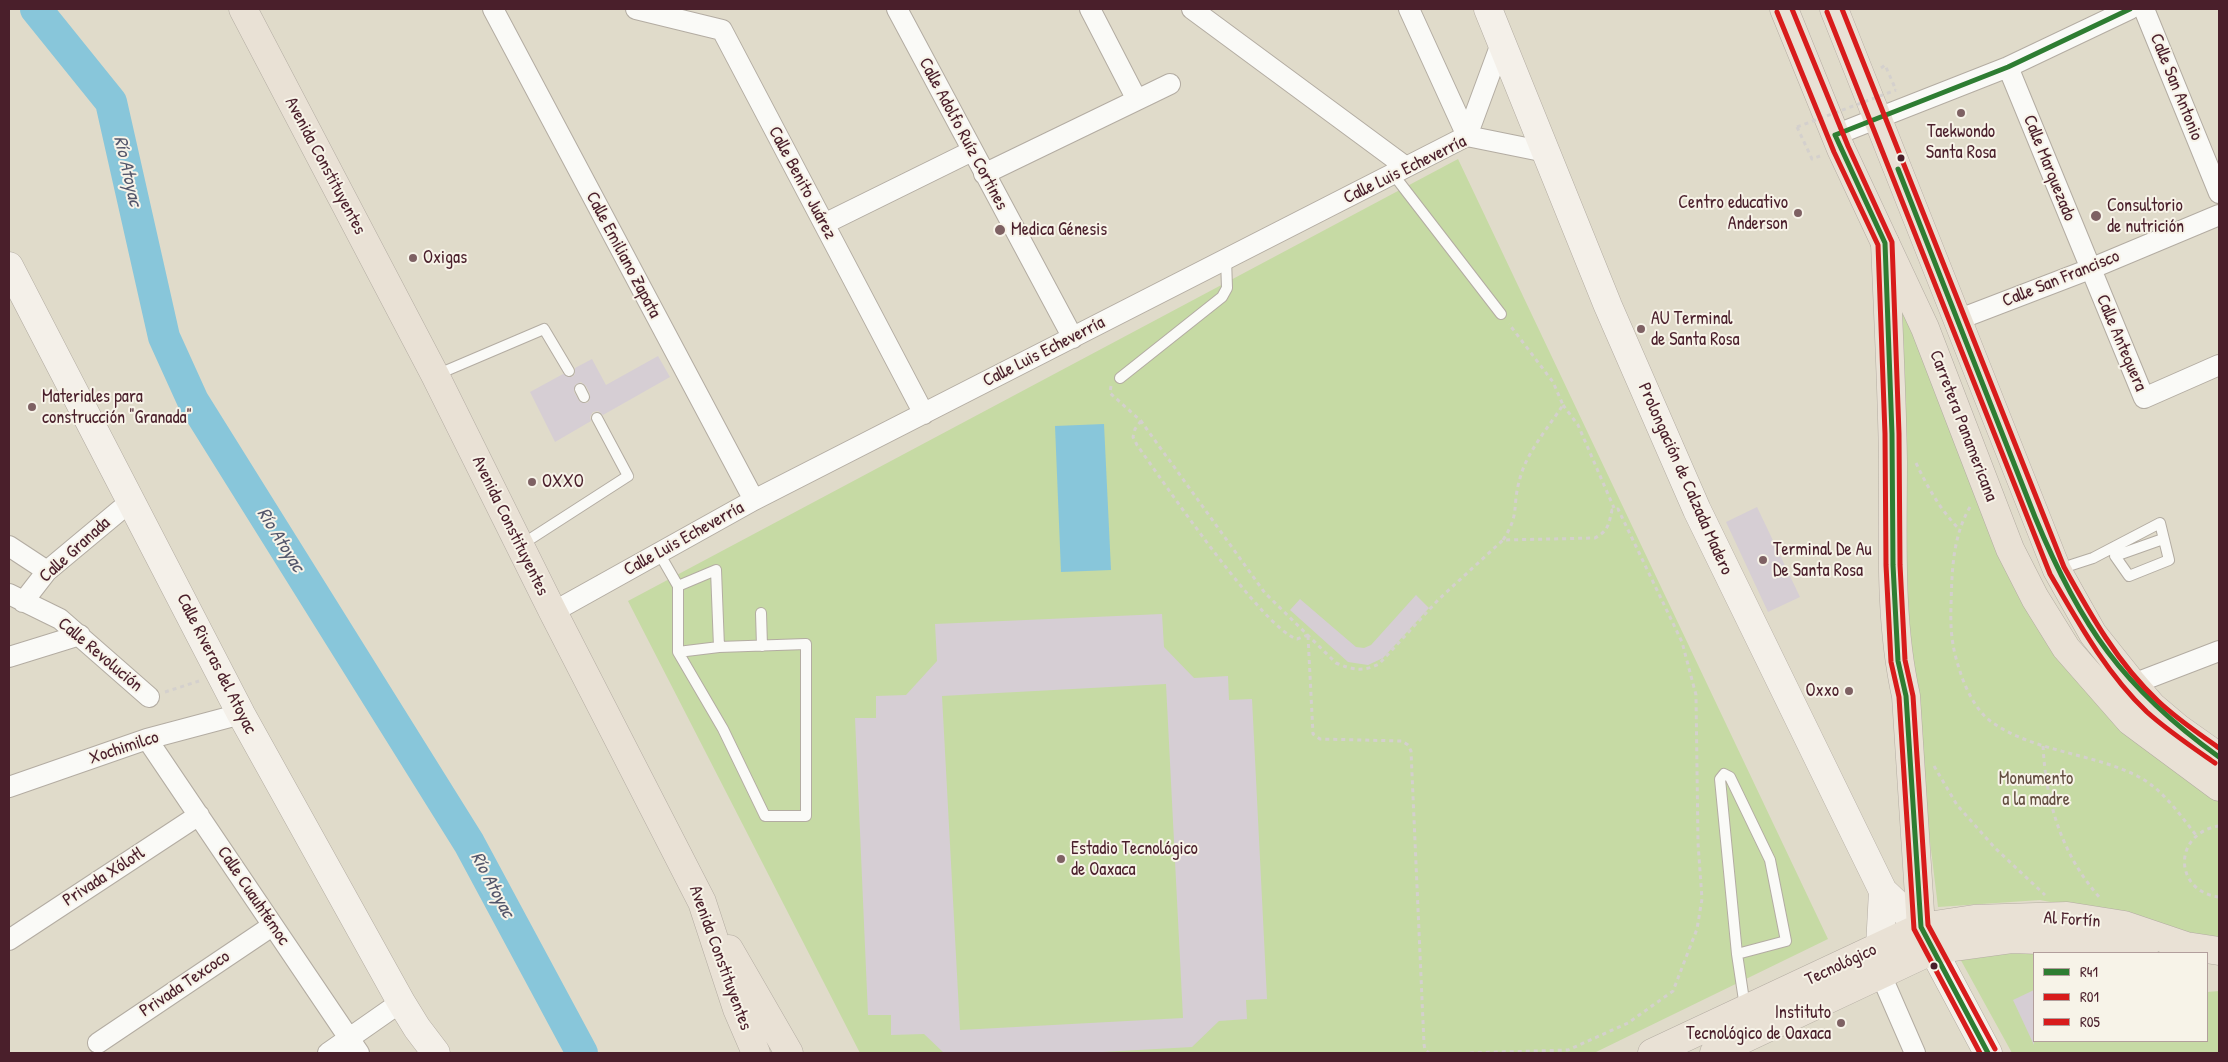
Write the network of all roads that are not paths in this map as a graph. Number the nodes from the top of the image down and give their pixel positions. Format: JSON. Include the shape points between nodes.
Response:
{"nodes":[{"id":1,"x":243,"y":9,"type":"edge"},
{"id":2,"x":247,"y":9,"type":"edge"},
{"id":3,"x":492,"y":9,"type":"edge"},
{"id":4,"x":636,"y":9,"type":"edge"},
{"id":5,"x":897,"y":9,"type":"edge"},
{"id":6,"x":1090,"y":9,"type":"edge"},
{"id":7,"x":1192,"y":9,"type":"edge"},
{"id":8,"x":1409,"y":9,"type":"edge"},
{"id":9,"x":1488,"y":9,"type":"edge"},
{"id":10,"x":1784,"y":9,"type":"edge"},
{"id":11,"x":1834,"y":9,"type":"edge"},
{"id":12,"x":2130,"y":9,"type":"edge"},
{"id":13,"x":2144,"y":9,"type":"edge"},
{"id":14,"x":1502,"y":41,"type":"junction"},
{"id":15,"x":2008,"y":68,"type":"junction"},
{"id":16,"x":1170,"y":84,"type":"dead end"},
{"id":17,"x":1137,"y":100,"type":"junction"},
{"id":18,"x":1877,"y":118,"type":"junction"},
{"id":19,"x":1835,"y":135,"type":"junction"},
{"id":20,"x":1466,"y":136,"type":"junction"},
{"id":21,"x":972,"y":151,"type":"junction"},
{"id":22,"x":1546,"y":152,"type":"junction"},
{"id":23,"x":1400,"y":170,"type":"junction"},
{"id":24,"x":984,"y":174,"type":"junction"},
{"id":25,"x":2219,"y":193,"type":"edge"},
{"id":26,"x":2219,"y":215,"type":"edge"},
{"id":27,"x":824,"y":224,"type":"junction"},
{"id":28,"x":1886,"y":243,"type":"junction"},
{"id":29,"x":1226,"y":260,"type":"junction"},
{"id":30,"x":9,"y":266,"type":"edge"},
{"id":31,"x":2090,"y":269,"type":"junction"},
{"id":32,"x":1501,"y":314,"type":"road end"},
{"id":33,"x":1957,"y":320,"type":"junction"},
{"id":34,"x":1073,"y":338,"type":"junction"},
{"id":35,"x":2219,"y":365,"type":"edge"},
{"id":36,"x":569,"y":371,"type":"dead end"},
{"id":37,"x":435,"y":375,"type":"junction"},
{"id":38,"x":1120,"y":378,"type":"road end"},
{"id":39,"x":924,"y":414,"type":"junction"},
{"id":40,"x":597,"y":418,"type":"dead end"},
{"id":41,"x":754,"y":500,"type":"junction"},
{"id":42,"x":131,"y":501,"type":"junction"},
{"id":43,"x":2163,"y":539,"type":"junction"},
{"id":44,"x":9,"y":546,"type":"edge"},
{"id":45,"x":520,"y":546,"type":"junction"},
{"id":46,"x":659,"y":553,"type":"junction"},
{"id":47,"x":2058,"y":570,"type":"junction"},
{"id":48,"x":47,"y":572,"type":"junction"},
{"id":49,"x":678,"y":586,"type":"junction"},
{"id":50,"x":16,"y":598,"type":"edge"},
{"id":51,"x":552,"y":612,"type":"junction"},
{"id":52,"x":761,"y":613,"type":"dead end"},
{"id":53,"x":80,"y":635,"type":"junction"},
{"id":54,"x":762,"y":646,"type":"junction"},
{"id":55,"x":718,"y":647,"type":"junction"},
{"id":56,"x":2219,"y":651,"type":"edge"},
{"id":57,"x":678,"y":652,"type":"junction"},
{"id":58,"x":9,"y":657,"type":"edge"},
{"id":59,"x":2133,"y":684,"type":"junction"},
{"id":60,"x":149,"y":697,"type":"road end"},
{"id":61,"x":241,"y":714,"type":"junction"},
{"id":62,"x":146,"y":739,"type":"junction"},
{"id":63,"x":2219,"y":757,"type":"edge"},
{"id":64,"x":9,"y":787,"type":"edge"},
{"id":65,"x":2219,"y":787,"type":"edge"},
{"id":66,"x":199,"y":815,"type":"junction"},
{"id":67,"x":1883,"y":891,"type":"junction"},
{"id":68,"x":702,"y":902,"type":"junction"},
{"id":69,"x":272,"y":926,"type":"junction"},
{"id":70,"x":1927,"y":938,"type":"junction"},
{"id":71,"x":9,"y":940,"type":"edge"},
{"id":72,"x":1880,"y":947,"type":"junction"},
{"id":73,"x":2139,"y":952,"type":"edge"},
{"id":74,"x":2219,"y":952,"type":"edge"},
{"id":75,"x":1737,"y":954,"type":"junction"},
{"id":76,"x":1881,"y":975,"type":"junction"},
{"id":77,"x":401,"y":1002,"type":"junction"},
{"id":78,"x":1746,"y":1010,"type":"junction"},
{"id":79,"x":417,"y":1028,"type":"junction"},
{"id":80,"x":98,"y":1043,"type":"dead end"},
{"id":81,"x":354,"y":1046,"type":"edge"},
{"id":82,"x":328,"y":1053,"type":"edge"},
{"id":83,"x":429,"y":1053,"type":"edge"},
{"id":84,"x":436,"y":1053,"type":"edge"},
{"id":85,"x":756,"y":1053,"type":"edge"},
{"id":86,"x":789,"y":1053,"type":"edge"},
{"id":87,"x":1652,"y":1053,"type":"edge"},
{"id":88,"x":1714,"y":1053,"type":"edge"},
{"id":89,"x":1915,"y":1053,"type":"edge"},
{"id":90,"x":1988,"y":1053,"type":"edge"}],
"edges":[{"from":1,"to":2,"type":"street"},
{"from":1,"to":37,"type":"main road","name":"Avenida Constituyentes"},
{"from":3,"to":41,"type":"street","name":"Calle Emiliano Zapata"},
{"from":4,"to":27,"type":"street","name":"Calle Benito Juárez","via":[[722,30]]},
{"from":5,"to":21,"type":"street","name":"Calle Adolfo Ruíz Cortines"},
{"from":6,"to":17,"type":"street"},
{"from":7,"to":23,"type":"street"},
{"from":8,"to":20,"type":"street"},
{"from":9,"to":14,"type":"street","name":"Prolongación de Calzada Madero"},
{"from":10,"to":19,"type":"main road","name":"Carretera Panamericana"},
{"from":11,"to":18,"type":"main road","name":"Carretera Panamericana"},
{"from":12,"to":15,"type":"street"},
{"from":13,"to":25,"type":"street","name":"Calle San Antonio"},
{"from":14,"to":20,"type":"street"},
{"from":14,"to":22,"type":"street","name":"Prolongación de Calzada Madero"},
{"from":15,"to":18,"type":"street"},
{"from":15,"to":31,"type":"street","name":"Calle Marquezado"},
{"from":16,"to":17,"type":"street"},
{"from":17,"to":24,"type":"street"},
{"from":18,"to":19,"type":"street"},
{"from":18,"to":33,"type":"main road","name":"Carretera Panamericana"},
{"from":19,"to":28,"type":"main road","name":"Carretera Panamericana"},
{"from":20,"to":22,"type":"street","name":"Calle Luis Echeverría"},
{"from":20,"to":23,"type":"street","name":"Calle Luis Echeverría"},
{"from":21,"to":24,"type":"street","name":"Calle Adolfo Ruíz Cortines"},
{"from":21,"to":27,"type":"street"},
{"from":22,"to":67,"type":"street","name":"Prolongación de Calzada Madero","via":[[1608,306],[1697,510]]},
{"from":23,"to":29,"type":"street","name":"Calle Luis Echeverría"},
{"from":23,"to":32,"type":"lane"},
{"from":24,"to":34,"type":"street","name":"Calle Adolfo Ruíz Cortines"},
{"from":26,"to":31,"type":"street","name":"Calle San Francisco"},
{"from":27,"to":39,"type":"street","name":"Calle Benito Juárez"},
{"from":28,"to":65,"type":"main road","name":"Carretera Panamericana","via":[[1925,328],[2010,549],[2035,598],[2066,648],[2130,721]]},
{"from":28,"to":70,"type":"main road","via":[[1898,661],[1906,696]]},
{"from":29,"to":34,"type":"street","name":"Calle Luis Echeverría"},
{"from":29,"to":38,"type":"lane","via":[[1227,288],[1222,297]]},
{"from":30,"to":42,"type":"street","name":"Calle Riveras del Atoyac"},
{"from":31,"to":33,"type":"street","name":"Calle San Francisco"},
{"from":31,"to":35,"type":"street","name":"Calle Antequera","via":[[2144,398]]},
{"from":33,"to":47,"type":"main road","name":"Carretera Panamericana"},
{"from":34,"to":39,"type":"street","name":"Calle Luis Echeverría"},
{"from":36,"to":37,"type":"lane","via":[[544,329]]},
{"from":37,"to":45,"type":"main road","name":"Avenida Constituyentes"},
{"from":39,"to":41,"type":"street","name":"Calle Luis Echeverría"},
{"from":40,"to":45,"type":"lane","via":[[628,476]]},
{"from":41,"to":46,"type":"street","name":"Calle Luis Echeverría"},
{"from":42,"to":48,"type":"street","name":"Calle Granada"},
{"from":42,"to":61,"type":"street","name":"Calle Riveras del Atoyac"},
{"from":43,"to":43,"type":"lane","via":[[2168,560],[2129,576],[2115,556]]},
{"from":43,"to":47,"type":"lane","via":[[2160,523],[2093,558]]},
{"from":44,"to":48,"type":"street"},
{"from":45,"to":51,"type":"main road","name":"Avenida Constituyentes"},
{"from":46,"to":49,"type":"lane"},
{"from":46,"to":51,"type":"street","name":"Calle Luis Echeverría"},
{"from":47,"to":59,"type":"main road","name":"Carretera Panamericana","via":[[2093,634]]},
{"from":48,"to":50,"type":"street","name":"Calle Granada"},
{"from":49,"to":55,"type":"lane","via":[[716,570]]},
{"from":49,"to":57,"type":"lane"},
{"from":50,"to":53,"type":"street","name":"Calle Revolución","via":[[60,619]]},
{"from":51,"to":68,"type":"main road","name":"Avenida Constituyentes"},
{"from":52,"to":54,"type":"lane"},
{"from":53,"to":58,"type":"street"},
{"from":53,"to":60,"type":"street","name":"Calle Revolución"},
{"from":54,"to":55,"type":"lane"},
{"from":54,"to":57,"type":"lane","via":[[806,644],[806,816],[765,816],[723,729]]},
{"from":55,"to":57,"type":"lane"},
{"from":56,"to":59,"type":"street"},
{"from":59,"to":63,"type":"main road","name":"Carretera Panamericana","via":[[2152,706]]},
{"from":61,"to":62,"type":"street","name":"Xochimilco"},
{"from":61,"to":77,"type":"street","name":"Calle Riveras del Atoyac"},
{"from":62,"to":64,"type":"street","name":"Xochimilco"},
{"from":62,"to":66,"type":"street","name":"Calle Cuauhtémoc"},
{"from":66,"to":69,"type":"street","name":"Calle Cuauhtémoc"},
{"from":66,"to":71,"type":"street","name":"Privada Xólotl"},
{"from":67,"to":70,"type":"street","name":"Prolongación de Calzada Madero"},
{"from":67,"to":72,"type":"street"},
{"from":68,"to":85,"type":"main road","name":"Avenida Constituyentes","via":[[737,1009]]},
{"from":68,"to":86,"type":"main road"},
{"from":69,"to":80,"type":"street","name":"Privada Texcoco"},
{"from":69,"to":81,"type":"street","name":"Calle Cuauhtémoc"},
{"from":70,"to":72,"type":"main road","name":"Tecnológico"},
{"from":70,"to":73,"type":"main road","name":"Al Fortín","via":[[2092,942]]},
{"from":70,"to":74,"type":"main road","name":"Al Fortín","via":[[1974,919],[2067,916],[2124,925],[2186,946]]},
{"from":70,"to":76,"type":"main road","name":"Tecnológico"},
{"from":70,"to":90,"type":"street","name":"Prolongación de Calzada Madero"},
{"from":72,"to":78,"type":"main road","name":"Tecnológico"},
{"from":75,"to":75,"type":"lane","via":[[1720,779],[1724,774],[1730,777],[1770,860],[1786,941]]},
{"from":75,"to":78,"type":"lane"},
{"from":76,"to":88,"type":"main road","name":"Tecnológico"},
{"from":76,"to":89,"type":"street"},
{"from":77,"to":79,"type":"street","name":"Calle Riveras del Atoyac"},
{"from":77,"to":81,"type":"street"},
{"from":78,"to":87,"type":"main road","name":"Tecnológico"},
{"from":79,"to":83,"type":"street"},
{"from":79,"to":84,"type":"street","name":"Calle Riveras del Atoyac"},
{"from":81,"to":82,"type":"street"}]}
